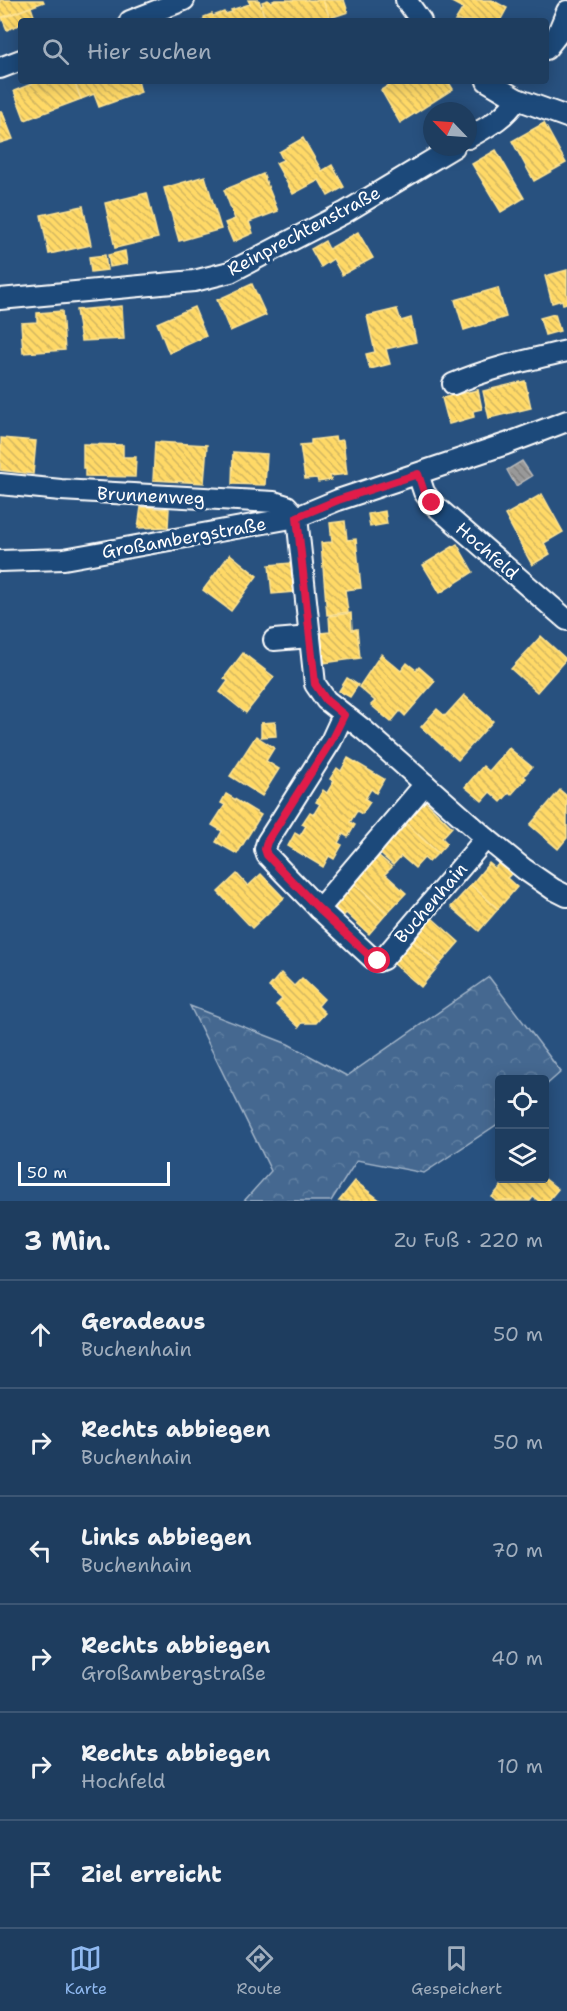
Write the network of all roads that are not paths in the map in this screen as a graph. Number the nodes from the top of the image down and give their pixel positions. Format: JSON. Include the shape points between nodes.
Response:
{"nodes":[{"id":1,"x":184,"y":0,"type":"edge"},
{"id":2,"x":406,"y":0,"type":"edge"},
{"id":3,"x":567,"y":11,"type":"edge"},
{"id":4,"x":138,"y":18,"type":"edge"},
{"id":5,"x":419,"y":18,"type":"edge"},
{"id":6,"x":549,"y":45,"type":"edge"},
{"id":7,"x":18,"y":61,"type":"edge"},
{"id":8,"x":0,"y":68,"type":"edge"},
{"id":9,"x":495,"y":84,"type":"edge"},
{"id":10,"x":513,"y":91,"type":"edge"},
{"id":11,"x":567,"y":117,"type":"edge"},
{"id":12,"x":477,"y":133,"type":"edge"},
{"id":13,"x":439,"y":156,"type":"edge"},
{"id":14,"x":0,"y":299,"type":"edge"},
{"id":15,"x":567,"y":351,"type":"edge"},
{"id":16,"x":453,"y":384,"type":"dead end"},
{"id":17,"x":567,"y":421,"type":"edge"},
{"id":18,"x":418,"y":474,"type":"junction"},
{"id":19,"x":0,"y":484,"type":"edge"},
{"id":20,"x":297,"y":517,"type":"junction"},
{"id":21,"x":0,"y":561,"type":"edge"},
{"id":22,"x":567,"y":620,"type":"edge"},
{"id":23,"x":310,"y":638,"type":"junction"},
{"id":24,"x":274,"y":640,"type":"dead end"},
{"id":25,"x":344,"y":715,"type":"junction"},
{"id":26,"x":425,"y":784,"type":"junction"},
{"id":27,"x":486,"y":838,"type":"junction"},
{"id":28,"x":567,"y":896,"type":"edge"},
{"id":29,"x":319,"y":909,"type":"junction"}],
"edges":[{"from":1,"to":4,"type":"street"},
{"from":2,"to":5,"type":"street"},
{"from":3,"to":6,"type":"street"},
{"from":7,"to":8,"type":"street"},
{"from":9,"to":10,"type":"street"},
{"from":10,"to":11,"type":"street"},
{"from":10,"to":12,"type":"street","via":[[510,109]]},
{"from":13,"to":14,"type":"street","name":"Reinprechtenstraße","via":[[344,213],[230,272],[194,281]]},
{"from":15,"to":16,"type":"street"},
{"from":17,"to":18,"type":"street","name":"Großambergstraße"},
{"from":18,"to":20,"type":"street","name":"Großambergstraße"},
{"from":18,"to":22,"type":"street","name":"Hochfeld","via":[[432,503]]},
{"from":19,"to":20,"type":"street","name":"Brunnenweg","via":[[274,502],[287,506]]},
{"from":20,"to":21,"type":"street","name":"Großambergstraße","via":[[64,559]]},
{"from":20,"to":23,"type":"street"},
{"from":23,"to":24,"type":"street"},
{"from":23,"to":25,"type":"street","via":[[315,684]]},
{"from":25,"to":26,"type":"street"},
{"from":25,"to":29,"type":"street","name":"Buchenhain","via":[[265,849]]},
{"from":26,"to":27,"type":"street"},
{"from":26,"to":29,"type":"street"},
{"from":27,"to":28,"type":"street","via":[[524,869]]},
{"from":27,"to":29,"type":"street","name":"Buchenhain","via":[[383,959],[372,958]]}]}
